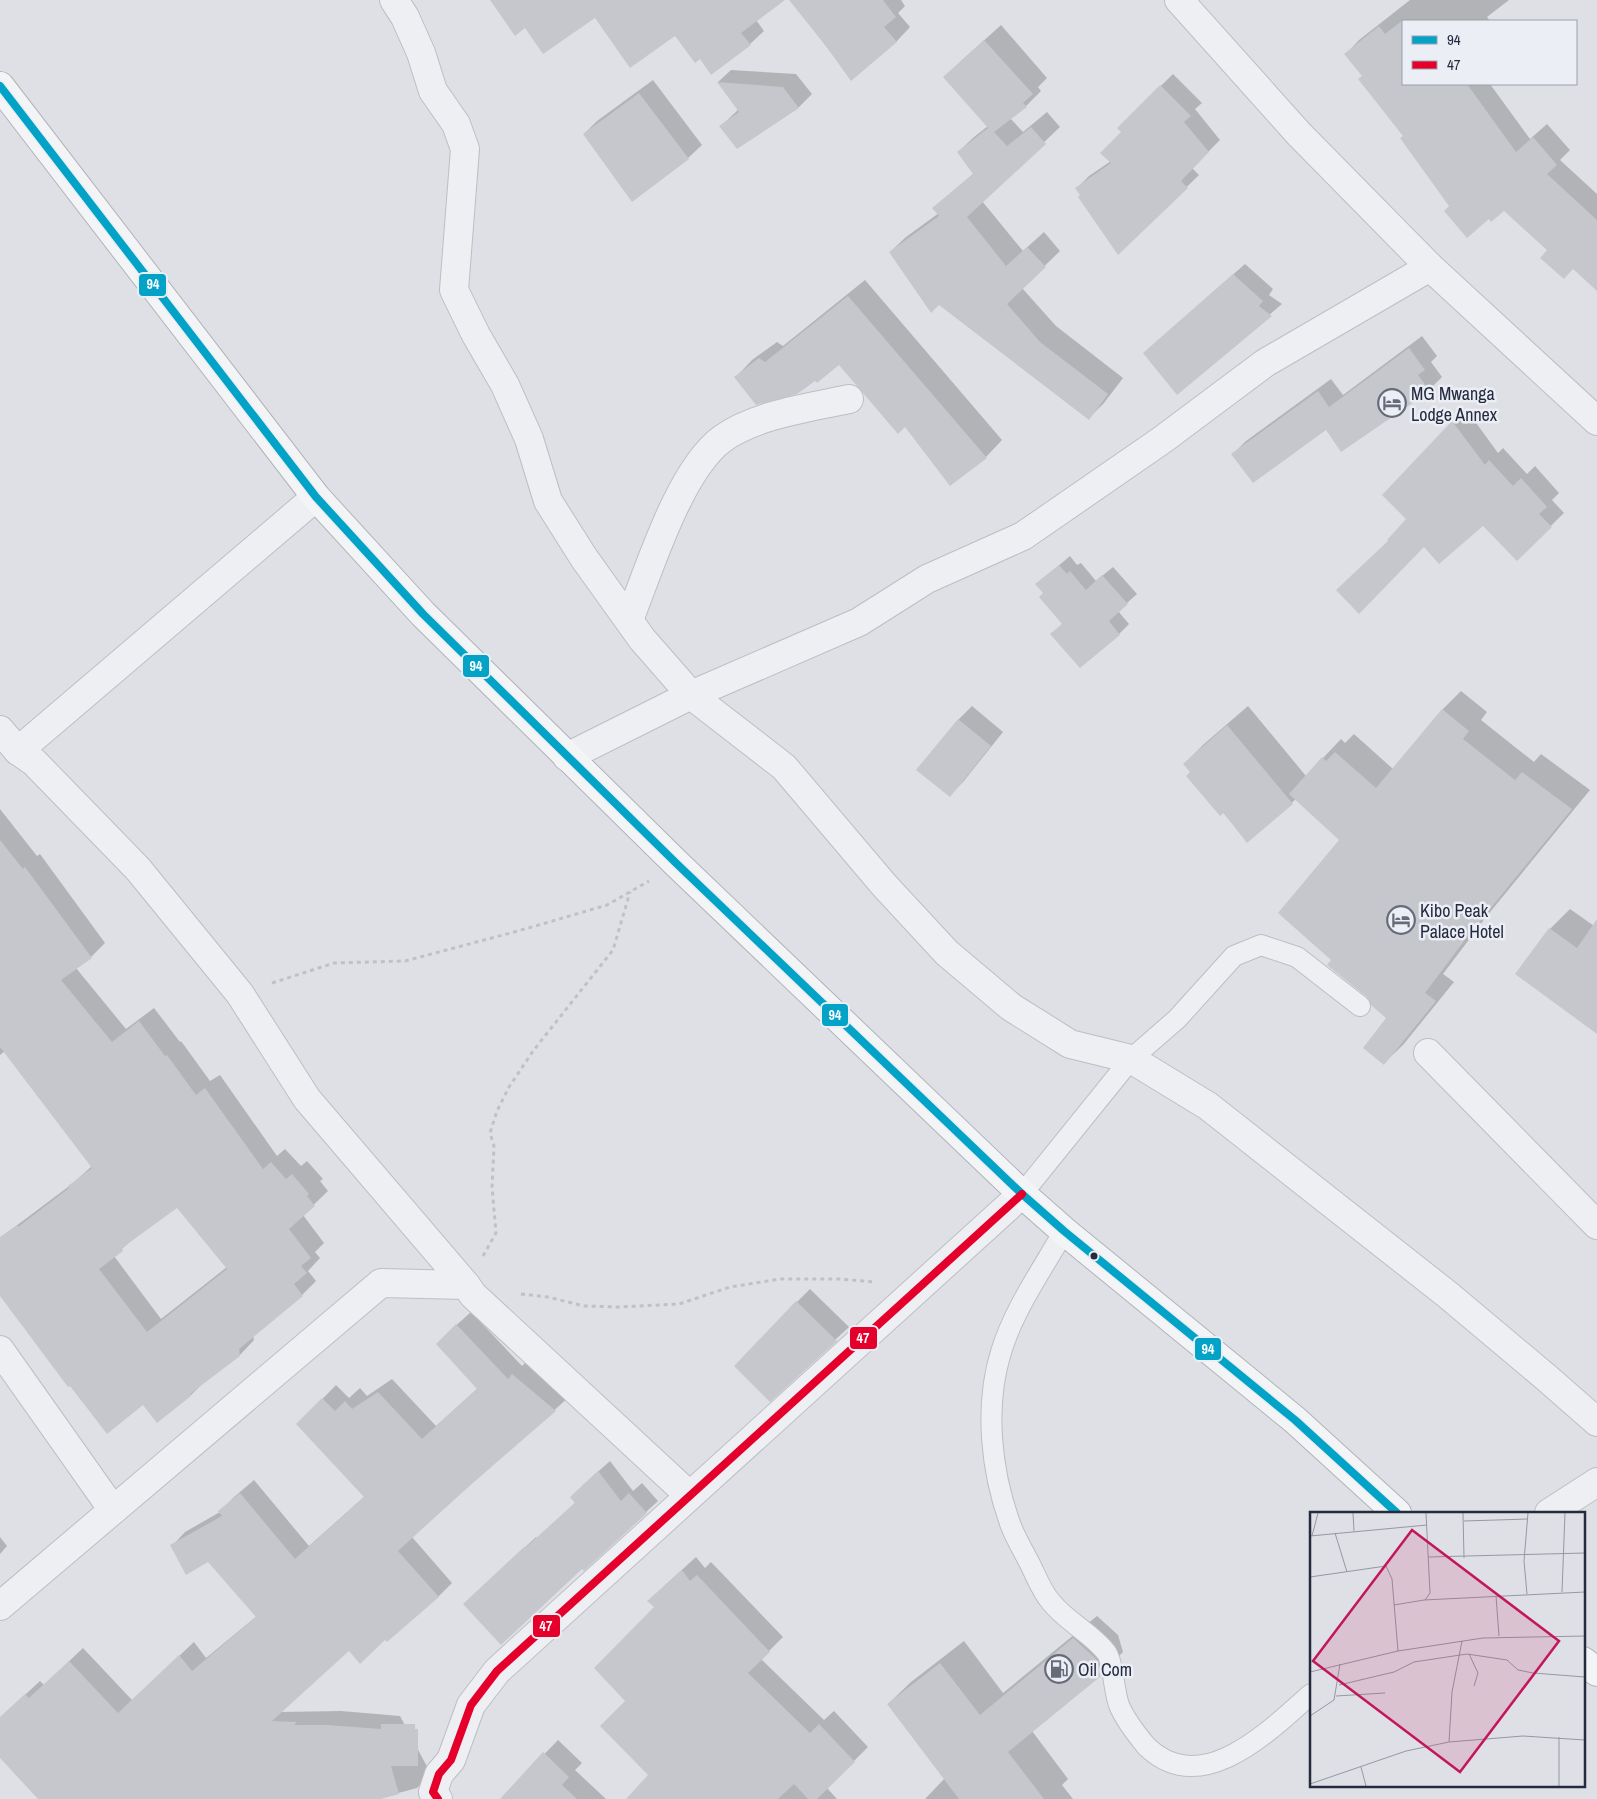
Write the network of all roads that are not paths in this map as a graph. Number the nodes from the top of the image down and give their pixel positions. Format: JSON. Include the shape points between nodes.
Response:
{"nodes":[{"id":1,"x":394,"y":0,"type":"edge"},
{"id":2,"x":1179,"y":0,"type":"edge"},
{"id":3,"x":0,"y":86,"type":"edge"},
{"id":4,"x":1430,"y":267,"type":"junction"},
{"id":5,"x":849,"y":399,"type":"dead end"},
{"id":6,"x":1597,"y":421,"type":"edge"},
{"id":7,"x":316,"y":497,"type":"junction"},
{"id":8,"x":629,"y":620,"type":"junction"},
{"id":9,"x":691,"y":695,"type":"junction"},
{"id":10,"x":0,"y":730,"type":"edge"},
{"id":11,"x":18,"y":751,"type":"junction"},
{"id":12,"x":567,"y":757,"type":"junction"},
{"id":13,"x":1360,"y":1006,"type":"dead end"},
{"id":14,"x":1428,"y":1053,"type":"dead end"},
{"id":15,"x":1131,"y":1059,"type":"junction"},
{"id":16,"x":1022,"y":1194,"type":"junction"},
{"id":17,"x":1597,"y":1225,"type":"edge"},
{"id":18,"x":1064,"y":1231,"type":"junction"},
{"id":19,"x":470,"y":1290,"type":"junction"},
{"id":20,"x":0,"y":1350,"type":"edge"},
{"id":21,"x":1597,"y":1422,"type":"edge"},
{"id":22,"x":1597,"y":1482,"type":"edge"},
{"id":23,"x":689,"y":1495,"type":"junction"},
{"id":24,"x":113,"y":1510,"type":"junction"},
{"id":25,"x":1396,"y":1512,"type":"edge"},
{"id":26,"x":1551,"y":1512,"type":"edge"},
{"id":27,"x":0,"y":1606,"type":"edge"},
{"id":28,"x":1584,"y":1663,"type":"edge"},
{"id":29,"x":1597,"y":1672,"type":"edge"},
{"id":30,"x":1310,"y":1695,"type":"edge"},
{"id":31,"x":438,"y":1799,"type":"edge"}],
"edges":[{"from":1,"to":8,"type":"street","via":[[421,53],[433,91],[456,124],[465,149],[454,290],[530,439],[548,501]]},
{"from":2,"to":4,"type":"street","via":[[1299,134]]},
{"from":3,"to":7,"type":"highway"},
{"from":4,"to":6,"type":"street"},
{"from":4,"to":9,"type":"street","via":[[1265,363],[1162,440],[1023,536],[927,579],[858,622]]},
{"from":5,"to":8,"type":"street","via":[[774,416],[722,439],[700,462],[672,512]]},
{"from":7,"to":11,"type":"street"},
{"from":7,"to":12,"type":"highway","via":[[423,614]]},
{"from":8,"to":9,"type":"street"},
{"from":9,"to":12,"type":"street"},
{"from":9,"to":15,"type":"street","via":[[784,767],[947,953],[1011,1007],[1070,1044]]},
{"from":10,"to":11,"type":"street"},
{"from":11,"to":19,"type":"street","via":[[34,762],[138,869],[240,994],[307,1099]]},
{"from":12,"to":16,"type":"highway"},
{"from":13,"to":15,"type":"lane","via":[[1297,957],[1261,945],[1234,956],[1177,1019]]},
{"from":14,"to":17,"type":"street"},
{"from":15,"to":16,"type":"lane"},
{"from":15,"to":21,"type":"street","via":[[1208,1106],[1448,1295]]},
{"from":16,"to":18,"type":"highway"},
{"from":16,"to":23,"type":"street"},
{"from":18,"to":25,"type":"highway","via":[[1295,1420]]},
{"from":18,"to":30,"type":"lane","via":[[1018,1312],[1001,1352],[992,1414],[994,1457],[1000,1488],[1011,1526],[1038,1580],[1050,1602],[1108,1653],[1119,1705],[1156,1758],[1171,1768],[1187,1772],[1210,1771],[1231,1762],[1249,1750]]},
{"from":19,"to":23,"type":"street"},
{"from":19,"to":24,"type":"street","via":[[381,1282]]},
{"from":20,"to":24,"type":"street"},
{"from":22,"to":26,"type":"street"},
{"from":23,"to":31,"type":"street","via":[[497,1671],[471,1705],[451,1760],[439,1774],[433,1792]]},
{"from":24,"to":27,"type":"street"},
{"from":28,"to":29,"type":"highway"}]}
